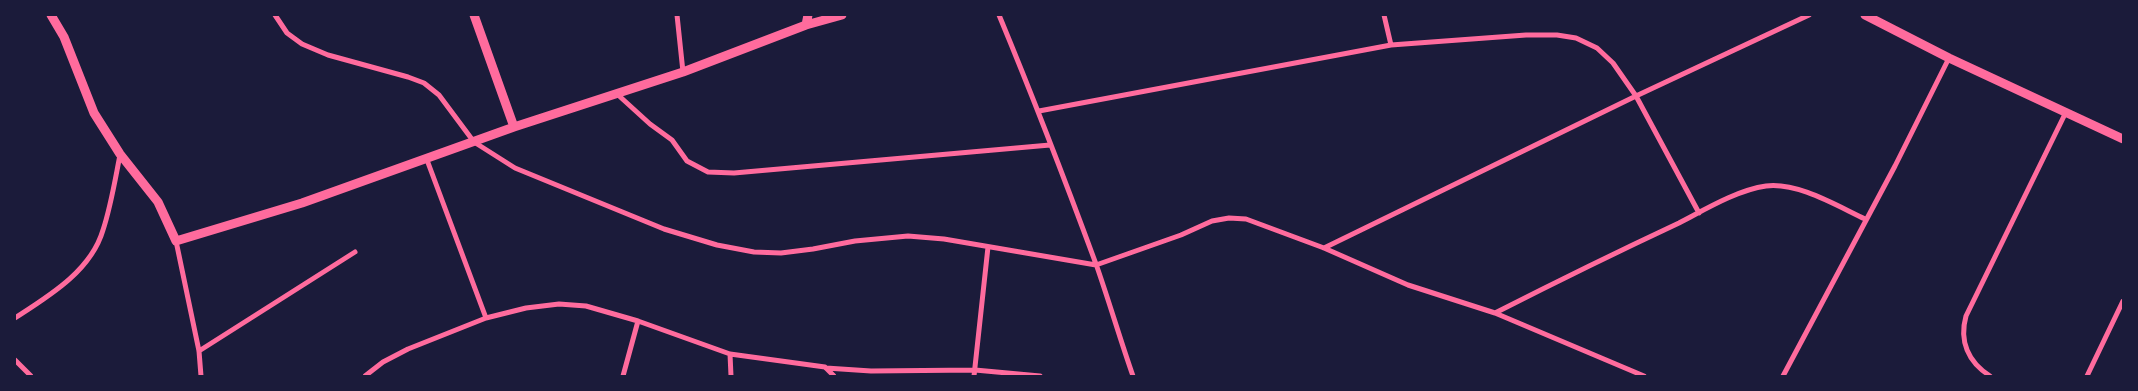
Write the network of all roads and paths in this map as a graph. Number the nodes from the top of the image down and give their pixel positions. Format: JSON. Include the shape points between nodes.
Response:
{"nodes":[{"id":1,"x":51,"y":15,"type":"edge"},
{"id":2,"x":276,"y":15,"type":"edge"},
{"id":3,"x":474,"y":15,"type":"edge"},
{"id":4,"x":678,"y":15,"type":"edge"},
{"id":5,"x":808,"y":15,"type":"edge"},
{"id":6,"x":842,"y":15,"type":"edge"},
{"id":7,"x":998,"y":15,"type":"edge"},
{"id":8,"x":1384,"y":15,"type":"edge"},
{"id":9,"x":1810,"y":15,"type":"edge"},
{"id":10,"x":1865,"y":15,"type":"edge"},
{"id":11,"x":806,"y":25,"type":"junction"},
{"id":12,"x":1390,"y":45,"type":"junction"},
{"id":13,"x":1949,"y":58,"type":"junction"},
{"id":14,"x":683,"y":72,"type":"junction"},
{"id":15,"x":616,"y":93,"type":"junction"},
{"id":16,"x":1636,"y":96,"type":"junction"},
{"id":17,"x":1039,"y":111,"type":"junction"},
{"id":18,"x":2066,"y":112,"type":"junction"},
{"id":19,"x":514,"y":127,"type":"junction"},
{"id":20,"x":2123,"y":138,"type":"edge"},
{"id":21,"x":474,"y":142,"type":"junction"},
{"id":22,"x":1050,"y":145,"type":"junction"},
{"id":23,"x":120,"y":154,"type":"junction"},
{"id":24,"x":427,"y":160,"type":"junction"},
{"id":25,"x":1699,"y":213,"type":"junction"},
{"id":26,"x":1865,"y":219,"type":"junction"},
{"id":27,"x":176,"y":241,"type":"junction"},
{"id":28,"x":988,"y":247,"type":"junction"},
{"id":29,"x":1324,"y":248,"type":"junction"},
{"id":30,"x":355,"y":252,"type":"dead end"},
{"id":31,"x":1096,"y":265,"type":"junction"},
{"id":32,"x":2123,"y":301,"type":"edge"},
{"id":33,"x":1495,"y":313,"type":"junction"},
{"id":34,"x":15,"y":318,"type":"edge"},
{"id":35,"x":486,"y":318,"type":"junction"},
{"id":36,"x":638,"y":321,"type":"junction"},
{"id":37,"x":199,"y":351,"type":"junction"},
{"id":38,"x":730,"y":354,"type":"junction"},
{"id":39,"x":15,"y":360,"type":"edge"},
{"id":40,"x":825,"y":368,"type":"junction"},
{"id":41,"x":974,"y":373,"type":"edge"},
{"id":42,"x":31,"y":376,"type":"edge"},
{"id":43,"x":201,"y":376,"type":"edge"},
{"id":44,"x":365,"y":376,"type":"edge"},
{"id":45,"x":623,"y":376,"type":"edge"},
{"id":46,"x":731,"y":376,"type":"edge"},
{"id":47,"x":834,"y":376,"type":"edge"},
{"id":48,"x":1040,"y":376,"type":"edge"},
{"id":49,"x":1133,"y":376,"type":"edge"},
{"id":50,"x":1644,"y":376,"type":"edge"},
{"id":51,"x":1783,"y":376,"type":"edge"},
{"id":52,"x":1990,"y":376,"type":"edge"},
{"id":53,"x":2087,"y":376,"type":"edge"}],
"edges":[{"from":1,"to":23,"type":"street","via":[[64,37],[94,113]]},
{"from":2,"to":21,"type":"street","via":[[287,32],[302,44],[328,56],[424,83],[439,96]]},
{"from":3,"to":19,"type":"street"},
{"from":4,"to":14,"type":"street"},
{"from":5,"to":11,"type":"street"},
{"from":6,"to":11,"type":"street"},
{"from":7,"to":17,"type":"street"},
{"from":8,"to":12,"type":"street"},
{"from":9,"to":16,"type":"street"},
{"from":10,"to":13,"type":"street"},
{"from":11,"to":14,"type":"street"},
{"from":12,"to":16,"type":"street","via":[[1526,35],[1576,38],[1597,48],[1613,63]]},
{"from":12,"to":17,"type":"street"},
{"from":13,"to":18,"type":"street"},
{"from":13,"to":26,"type":"street"},
{"from":14,"to":15,"type":"street"},
{"from":15,"to":19,"type":"street"},
{"from":15,"to":22,"type":"street","via":[[672,140],[687,160],[708,172],[744,173]]},
{"from":16,"to":25,"type":"street"},
{"from":16,"to":29,"type":"street"},
{"from":17,"to":22,"type":"street"},
{"from":18,"to":20,"type":"street"},
{"from":18,"to":52,"type":"street","via":[[1962,328],[1962,339],[1972,358]]},
{"from":19,"to":21,"type":"street"},
{"from":21,"to":24,"type":"street"},
{"from":21,"to":28,"type":"street","via":[[515,168],[550,184],[664,229],[717,245],[754,252],[781,252],[908,236]]},
{"from":22,"to":31,"type":"street"},
{"from":23,"to":27,"type":"street","via":[[158,202]]},
{"from":23,"to":34,"type":"street","via":[[103,232],[94,251],[80,269],[46,298]]},
{"from":24,"to":27,"type":"street","via":[[302,203]]},
{"from":24,"to":35,"type":"street"},
{"from":25,"to":26,"type":"street","via":[[1767,186],[1817,196]]},
{"from":25,"to":33,"type":"street"},
{"from":26,"to":51,"type":"street"},
{"from":27,"to":37,"type":"street"},
{"from":28,"to":31,"type":"street"},
{"from":28,"to":41,"type":"street"},
{"from":29,"to":31,"type":"street","via":[[1246,220],[1229,218],[1212,221]]},
{"from":29,"to":33,"type":"street","via":[[1408,285]]},
{"from":30,"to":37,"type":"street"},
{"from":31,"to":49,"type":"street"},
{"from":32,"to":53,"type":"street"},
{"from":33,"to":50,"type":"street"},
{"from":35,"to":36,"type":"street","via":[[559,304],[586,306]]},
{"from":35,"to":44,"type":"street","via":[[408,349]]},
{"from":36,"to":38,"type":"street"},
{"from":36,"to":45,"type":"street"},
{"from":37,"to":43,"type":"street"},
{"from":38,"to":40,"type":"street"},
{"from":38,"to":46,"type":"street"},
{"from":39,"to":42,"type":"street"},
{"from":40,"to":41,"type":"street"},
{"from":40,"to":47,"type":"street"},
{"from":41,"to":48,"type":"street"}]}
